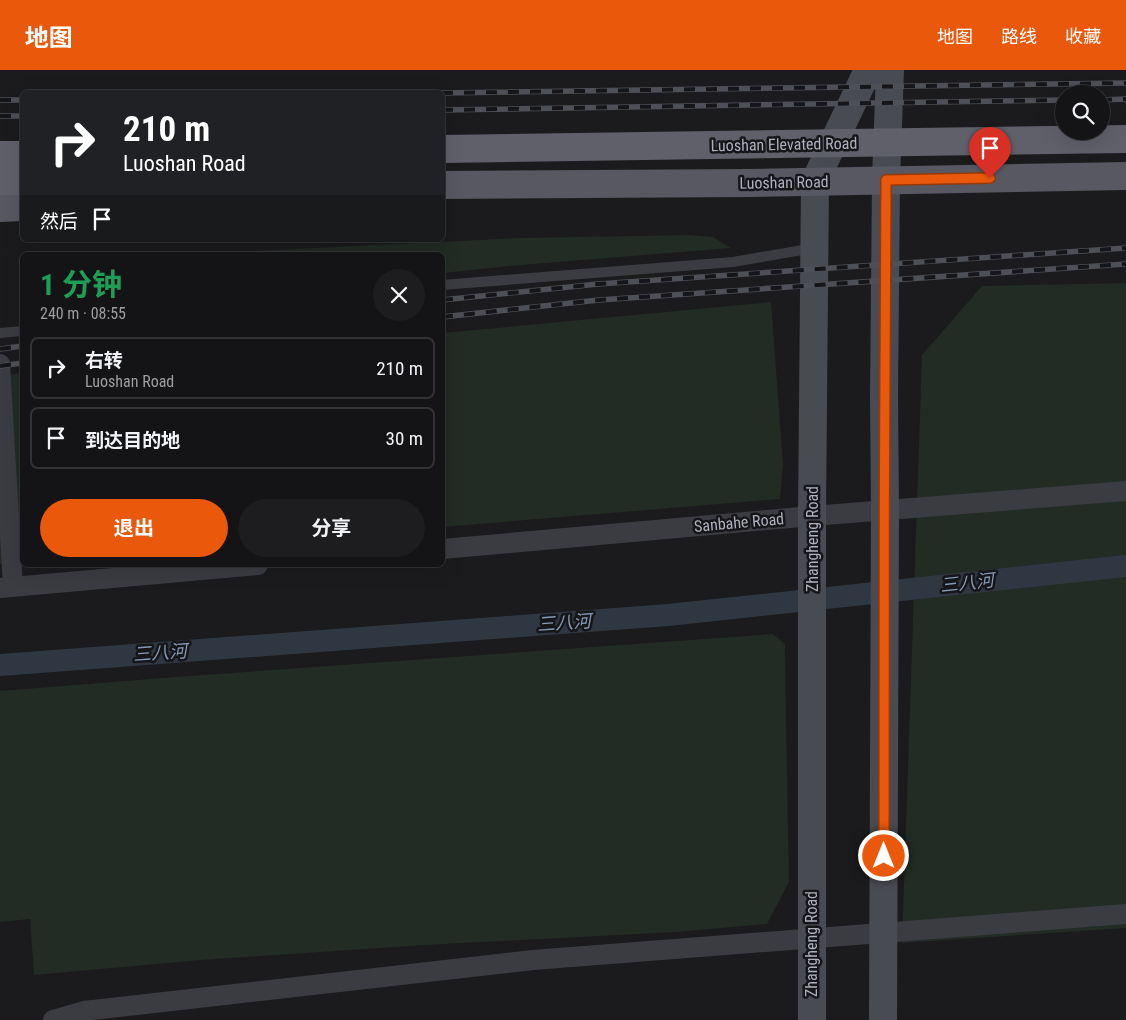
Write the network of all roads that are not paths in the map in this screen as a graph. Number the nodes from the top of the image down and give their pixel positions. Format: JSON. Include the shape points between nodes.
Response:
{"nodes":[{"id":1,"x":868,"y":70,"type":"edge"},
{"id":2,"x":890,"y":70,"type":"edge"},
{"id":3,"x":1126,"y":139,"type":"edge"},
{"id":4,"x":445,"y":149,"type":"edge"},
{"id":5,"x":0,"y":155,"type":"edge"},
{"id":6,"x":20,"y":155,"type":"edge"},
{"id":7,"x":1126,"y":176,"type":"edge"},
{"id":8,"x":886,"y":180,"type":"junction"},
{"id":9,"x":0,"y":181,"type":"edge"},
{"id":10,"x":20,"y":181,"type":"edge"},
{"id":11,"x":815,"y":181,"type":"junction"},
{"id":12,"x":445,"y":185,"type":"edge"},
{"id":13,"x":20,"y":207,"type":"edge"},
{"id":14,"x":0,"y":208,"type":"edge"},
{"id":15,"x":815,"y":248,"type":"junction"},
{"id":16,"x":445,"y":285,"type":"edge"},
{"id":17,"x":20,"y":331,"type":"edge"},
{"id":18,"x":0,"y":333,"type":"edge"},
{"id":19,"x":0,"y":364,"type":"edge"},
{"id":20,"x":1126,"y":491,"type":"edge"},
{"id":21,"x":885,"y":510,"type":"junction"},
{"id":22,"x":812,"y":516,"type":"junction"},
{"id":23,"x":449,"y":549,"type":"edge"},
{"id":24,"x":235,"y":567,"type":"edge"},
{"id":25,"x":6,"y":587,"type":"edge"},
{"id":26,"x":1126,"y":914,"type":"edge"},
{"id":27,"x":884,"y":932,"type":"junction"},
{"id":28,"x":811,"y":938,"type":"junction"},
{"id":29,"x":53,"y":1020,"type":"edge"},
{"id":30,"x":812,"y":1020,"type":"edge"},
{"id":31,"x":883,"y":1020,"type":"edge"}],
"edges":[{"from":1,"to":11,"type":"main road","name":"Zhangheng Road"},
{"from":2,"to":8,"type":"main road"},
{"from":3,"to":4,"type":"highway","name":"Luoshan Elevated Road","bridge":true},
{"from":5,"to":6,"type":"highway"},
{"from":7,"to":8,"type":"main road","name":"Luoshan Road"},
{"from":8,"to":11,"type":"main road","name":"Luoshan Road"},
{"from":8,"to":21,"type":"main road"},
{"from":9,"to":10,"type":"highway"},
{"from":11,"to":12,"type":"main road","name":"Luoshan Road"},
{"from":11,"to":15,"type":"main road","name":"Zhangheng Road"},
{"from":13,"to":14,"type":"main road"},
{"from":15,"to":16,"type":"lane","via":[[733,262]]},
{"from":15,"to":22,"type":"main road","name":"Zhangheng Road"},
{"from":17,"to":18,"type":"lane"},
{"from":19,"to":25,"type":"street"},
{"from":20,"to":21,"type":"street","name":"Sanbahe Road"},
{"from":21,"to":22,"type":"street","name":"Sanbahe Road"},
{"from":21,"to":27,"type":"main road"},
{"from":22,"to":23,"type":"street","name":"Sanbahe Road"},
{"from":22,"to":28,"type":"main road","name":"Zhangheng Road"},
{"from":24,"to":25,"type":"street"},
{"from":26,"to":27,"type":"street"},
{"from":27,"to":28,"type":"street"},
{"from":27,"to":31,"type":"main road"},
{"from":28,"to":29,"type":"street","via":[[533,960],[84,1012]]},
{"from":28,"to":30,"type":"main road","name":"Zhangheng Road"}]}
